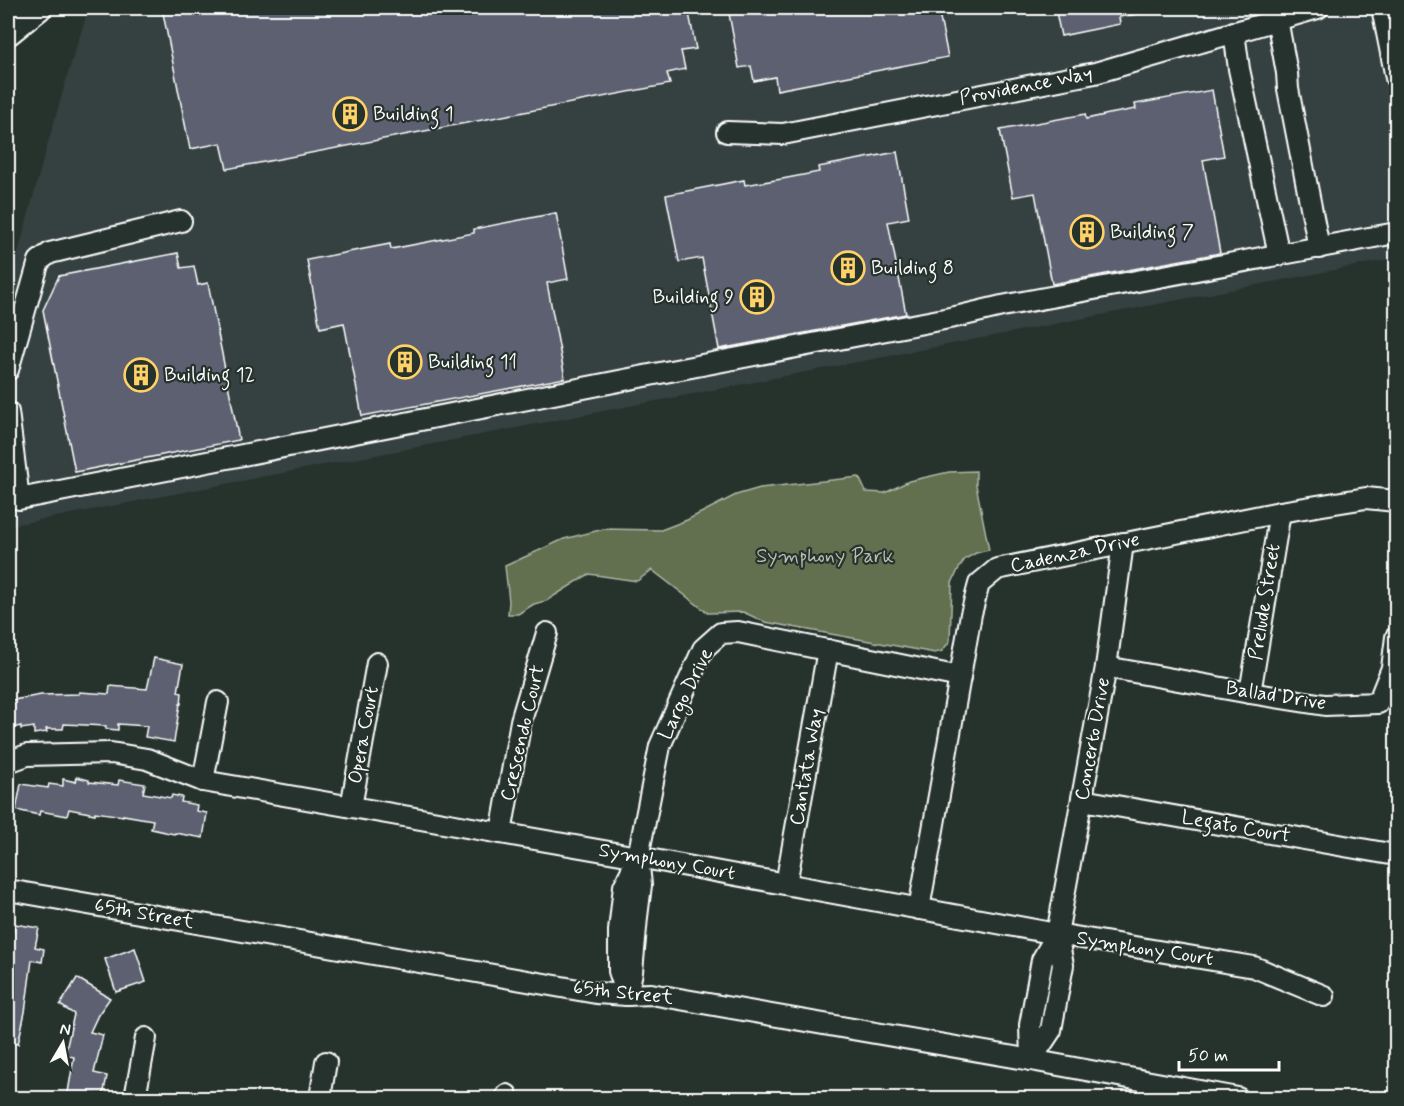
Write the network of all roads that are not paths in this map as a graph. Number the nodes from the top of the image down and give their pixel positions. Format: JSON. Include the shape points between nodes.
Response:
{"nodes":[{"id":1,"x":39,"y":8,"type":"edge"},
{"id":2,"x":1318,"y":8,"type":"edge"},
{"id":3,"x":1382,"y":8,"type":"edge"},
{"id":4,"x":1277,"y":19,"type":"junction"},
{"id":5,"x":1234,"y":32,"type":"junction"},
{"id":6,"x":8,"y":33,"type":"edge"},
{"id":7,"x":1395,"y":66,"type":"edge"},
{"id":8,"x":727,"y":132,"type":"dead end"},
{"id":9,"x":181,"y":222,"type":"dead end"},
{"id":10,"x":1396,"y":233,"type":"edge"},
{"id":11,"x":1319,"y":248,"type":"junction"},
{"id":12,"x":1279,"y":255,"type":"junction"},
{"id":13,"x":8,"y":370,"type":"edge"},
{"id":14,"x":8,"y":412,"type":"edge"},
{"id":15,"x":1396,"y":501,"type":"edge"},
{"id":16,"x":1280,"y":512,"type":"junction"},
{"id":17,"x":1123,"y":543,"type":"junction"},
{"id":18,"x":547,"y":633,"type":"dead end"},
{"id":19,"x":1396,"y":637,"type":"edge"},
{"id":20,"x":828,"y":650,"type":"junction"},
{"id":21,"x":377,"y":663,"type":"dead end"},
{"id":22,"x":1106,"y":667,"type":"junction"},
{"id":23,"x":960,"y":677,"type":"junction"},
{"id":24,"x":1250,"y":693,"type":"junction"},
{"id":25,"x":218,"y":702,"type":"dead end"},
{"id":26,"x":8,"y":762,"type":"edge"},
{"id":27,"x":203,"y":781,"type":"junction"},
{"id":28,"x":1082,"y":800,"type":"junction"},
{"id":29,"x":351,"y":807,"type":"junction"},
{"id":30,"x":501,"y":833,"type":"junction"},
{"id":31,"x":1390,"y":854,"type":"dead end"},
{"id":32,"x":638,"y":857,"type":"junction"},
{"id":33,"x":786,"y":884,"type":"junction"},
{"id":34,"x":8,"y":890,"type":"edge"},
{"id":35,"x":919,"y":909,"type":"junction"},
{"id":36,"x":1057,"y":934,"type":"junction"},
{"id":37,"x":627,"y":995,"type":"junction"},
{"id":38,"x":1324,"y":996,"type":"dead end"},
{"id":39,"x":146,"y":1038,"type":"dead end"},
{"id":40,"x":1031,"y":1060,"type":"junction"},
{"id":41,"x":326,"y":1062,"type":"dead end"},
{"id":42,"x":1207,"y":1096,"type":"edge"},
{"id":43,"x":135,"y":1098,"type":"edge"},
{"id":44,"x":320,"y":1098,"type":"edge"},
{"id":45,"x":1238,"y":1098,"type":"edge"}],
"edges":[{"from":1,"to":6,"type":"main road"},
{"from":2,"to":4,"type":"street","name":"Providence Way"},
{"from":3,"to":7,"type":"street"},
{"from":4,"to":5,"type":"street","name":"Providence Way"},
{"from":4,"to":11,"type":"street"},
{"from":5,"to":8,"type":"street","name":"Providence Way","via":[[1095,73],[783,134]]},
{"from":5,"to":12,"type":"street"},
{"from":9,"to":13,"type":"street","via":[[50,253],[39,261]]},
{"from":10,"to":11,"type":"street"},
{"from":11,"to":12,"type":"street"},
{"from":12,"to":14,"type":"street","via":[[19,499]]},
{"from":15,"to":16,"type":"street","name":"Cadenza Drive","via":[[1366,498]]},
{"from":16,"to":17,"type":"street","name":"Cadenza Drive"},
{"from":16,"to":24,"type":"street","name":"Prelude Street"},
{"from":17,"to":22,"type":"street","name":"Concerto Drive"},
{"from":17,"to":23,"type":"street","name":"Cadenza Drive","via":[[997,569],[979,584]]},
{"from":18,"to":30,"type":"street","name":"Crescendo Court","via":[[521,721]]},
{"from":19,"to":24,"type":"street","name":"Ballad Drive","via":[[1392,668],[1378,704],[1324,705]]},
{"from":20,"to":23,"type":"street","name":"Largo Drive"},
{"from":20,"to":32,"type":"street","name":"Largo Drive","via":[[738,632],[721,633],[703,649],[660,746]]},
{"from":20,"to":33,"type":"street","name":"Cantata Way"},
{"from":21,"to":29,"type":"street","name":"Opera Court"},
{"from":22,"to":24,"type":"street","name":"Ballad Drive"},
{"from":22,"to":28,"type":"street","name":"Concerto Drive"},
{"from":23,"to":35,"type":"street","name":"Cadenza Drive"},
{"from":25,"to":27,"type":"street"},
{"from":26,"to":27,"type":"street","name":"Symphony Court","via":[[27,755],[111,753],[147,759]]},
{"from":27,"to":29,"type":"street","name":"Symphony Court"},
{"from":28,"to":31,"type":"street","name":"Legato Court"},
{"from":28,"to":36,"type":"street","name":"Concerto Drive"},
{"from":29,"to":30,"type":"street","name":"Symphony Court"},
{"from":30,"to":32,"type":"street","name":"Symphony Court"},
{"from":32,"to":33,"type":"street","name":"Symphony Court"},
{"from":32,"to":37,"type":"street","name":"Largo Drive","via":[[641,885]]},
{"from":33,"to":35,"type":"street","name":"Symphony Court"},
{"from":34,"to":37,"type":"street","name":"65th Street","via":[[596,993]]},
{"from":35,"to":36,"type":"street","name":"Symphony Court"},
{"from":36,"to":38,"type":"street","name":"Symphony Court","via":[[1254,967]]},
{"from":36,"to":40,"type":"street","name":"Concerto Drive","via":[[1042,960],[1030,1024]]},
{"from":37,"to":40,"type":"street","name":"65th Street","via":[[651,994]]},
{"from":39,"to":43,"type":"street"},
{"from":40,"to":42,"type":"street","name":"65th Street"},
{"from":41,"to":44,"type":"street"},
{"from":42,"to":45,"type":"street","name":"65th Street"}]}
